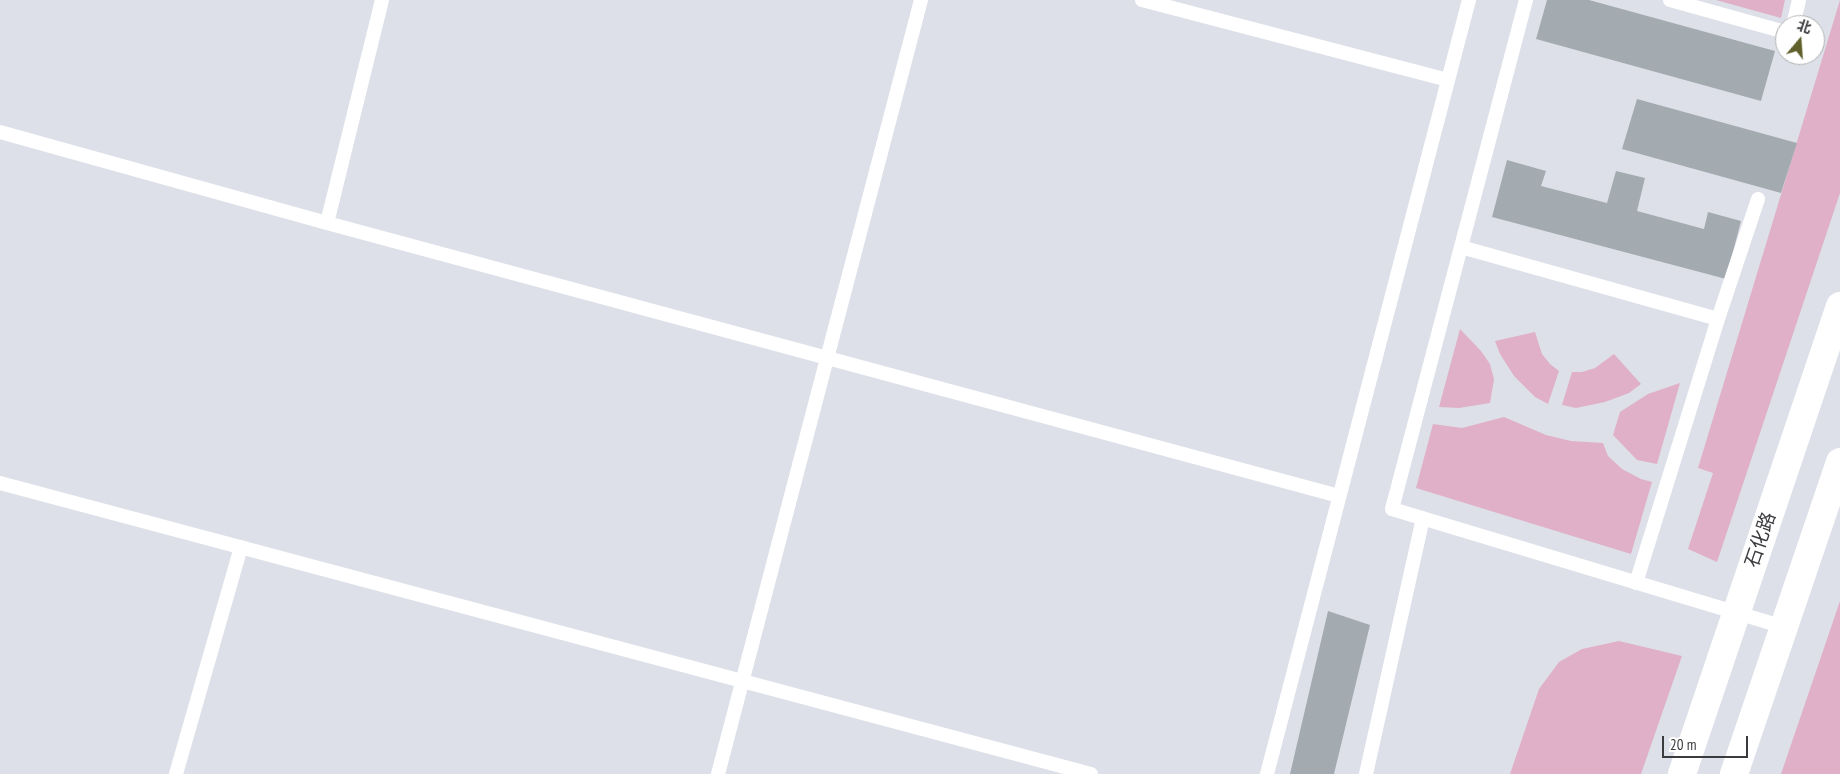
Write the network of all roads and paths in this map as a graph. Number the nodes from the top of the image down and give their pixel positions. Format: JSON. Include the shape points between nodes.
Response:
{"nodes":[{"id":1,"x":382,"y":0,"type":"edge"},
{"id":2,"x":921,"y":0,"type":"edge"},
{"id":3,"x":1142,"y":0,"type":"edge"},
{"id":4,"x":1469,"y":0,"type":"edge"},
{"id":5,"x":1526,"y":0,"type":"edge"},
{"id":6,"x":1670,"y":0,"type":"edge"},
{"id":7,"x":1799,"y":0,"type":"edge"},
{"id":8,"x":1795,"y":15,"type":"edge"},
{"id":9,"x":1775,"y":29,"type":"edge"},
{"id":10,"x":1448,"y":80,"type":"junction"},
{"id":11,"x":0,"y":132,"type":"edge"},
{"id":12,"x":1758,"y":199,"type":"dead end"},
{"id":13,"x":327,"y":223,"type":"junction"},
{"id":14,"x":1461,"y":247,"type":"junction"},
{"id":15,"x":1840,"y":306,"type":"edge"},
{"id":16,"x":1718,"y":319,"type":"junction"},
{"id":17,"x":827,"y":358,"type":"junction"},
{"id":18,"x":1840,"y":462,"type":"edge"},
{"id":19,"x":0,"y":482,"type":"edge"},
{"id":20,"x":1339,"y":496,"type":"junction"},
{"id":21,"x":1423,"y":518,"type":"junction"},
{"id":22,"x":241,"y":547,"type":"junction"},
{"id":23,"x":1636,"y":583,"type":"junction"},
{"id":24,"x":1736,"y":613,"type":"junction"},
{"id":25,"x":1784,"y":627,"type":"junction"},
{"id":26,"x":743,"y":680,"type":"junction"},
{"id":27,"x":176,"y":774,"type":"edge"},
{"id":28,"x":718,"y":774,"type":"edge"},
{"id":29,"x":1091,"y":774,"type":"edge"},
{"id":30,"x":1267,"y":774,"type":"edge"},
{"id":31,"x":1366,"y":774,"type":"edge"},
{"id":32,"x":1682,"y":774,"type":"edge"},
{"id":33,"x":1734,"y":774,"type":"edge"}],
"edges":[{"from":1,"to":13,"type":"lane"},
{"from":2,"to":17,"type":"lane"},
{"from":3,"to":10,"type":"lane"},
{"from":4,"to":10,"type":"lane"},
{"from":5,"to":14,"type":"lane"},
{"from":6,"to":9,"type":"lane"},
{"from":7,"to":8,"type":"lane"},
{"from":10,"to":20,"type":"lane"},
{"from":11,"to":13,"type":"lane"},
{"from":12,"to":16,"type":"lane"},
{"from":13,"to":17,"type":"lane"},
{"from":14,"to":16,"type":"lane"},
{"from":14,"to":21,"type":"lane","via":[[1392,509]]},
{"from":15,"to":24,"type":"main road","name":"石化路"},
{"from":16,"to":23,"type":"lane"},
{"from":17,"to":20,"type":"lane"},
{"from":17,"to":26,"type":"lane"},
{"from":18,"to":25,"type":"main road"},
{"from":19,"to":22,"type":"lane"},
{"from":20,"to":30,"type":"lane"},
{"from":21,"to":23,"type":"lane"},
{"from":21,"to":31,"type":"lane"},
{"from":22,"to":26,"type":"lane"},
{"from":22,"to":27,"type":"lane"},
{"from":23,"to":24,"type":"lane"},
{"from":24,"to":25,"type":"lane"},
{"from":24,"to":32,"type":"main road","name":"石化路"},
{"from":25,"to":33,"type":"main road"},
{"from":26,"to":28,"type":"lane"},
{"from":26,"to":29,"type":"lane"}]}
